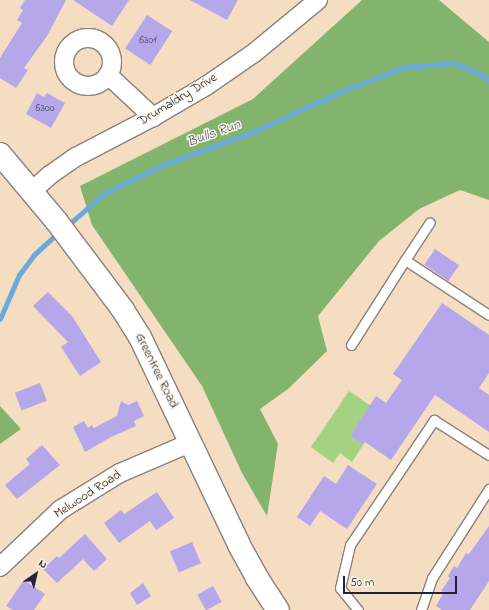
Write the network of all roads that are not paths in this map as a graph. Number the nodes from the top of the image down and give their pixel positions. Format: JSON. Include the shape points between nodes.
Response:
{"nodes":[{"id":1,"x":318,"y":0,"type":"edge"},
{"id":2,"x":108,"y":75,"type":"dead end"},
{"id":3,"x":153,"y":117,"type":"junction"},
{"id":4,"x":0,"y":154,"type":"edge"},
{"id":5,"x":32,"y":191,"type":"junction"},
{"id":6,"x":430,"y":222,"type":"dead end"},
{"id":7,"x":405,"y":260,"type":"junction"},
{"id":8,"x":489,"y":315,"type":"edge"},
{"id":9,"x":351,"y":345,"type":"dead end"},
{"id":10,"x":190,"y":443,"type":"junction"},
{"id":11,"x":489,"y":455,"type":"edge"},
{"id":12,"x":489,"y":489,"type":"edge"},
{"id":13,"x":0,"y":567,"type":"edge"},
{"id":14,"x":278,"y":610,"type":"edge"},
{"id":15,"x":358,"y":610,"type":"edge"},
{"id":16,"x":421,"y":610,"type":"edge"}],
"edges":[{"from":1,"to":3,"type":"street","name":"Drumaldry Drive","via":[[254,53],[206,86]]},
{"from":2,"to":3,"type":"street"},
{"from":3,"to":5,"type":"street","name":"Drumaldry Drive","via":[[76,157]]},
{"from":4,"to":5,"type":"street","name":"Greentree Road"},
{"from":5,"to":10,"type":"street","name":"Greentree Road","via":[[123,310],[140,337]]},
{"from":6,"to":7,"type":"lane"},
{"from":7,"to":8,"type":"lane"},
{"from":7,"to":9,"type":"lane"},
{"from":10,"to":13,"type":"street","name":"Melwood Road","via":[[120,473],[60,510]]},
{"from":10,"to":14,"type":"street","name":"Greentree Road","via":[[239,545]]},
{"from":11,"to":15,"type":"lane","via":[[434,420],[350,545],[340,588]]},
{"from":12,"to":16,"type":"lane","via":[[432,578]]}]}
